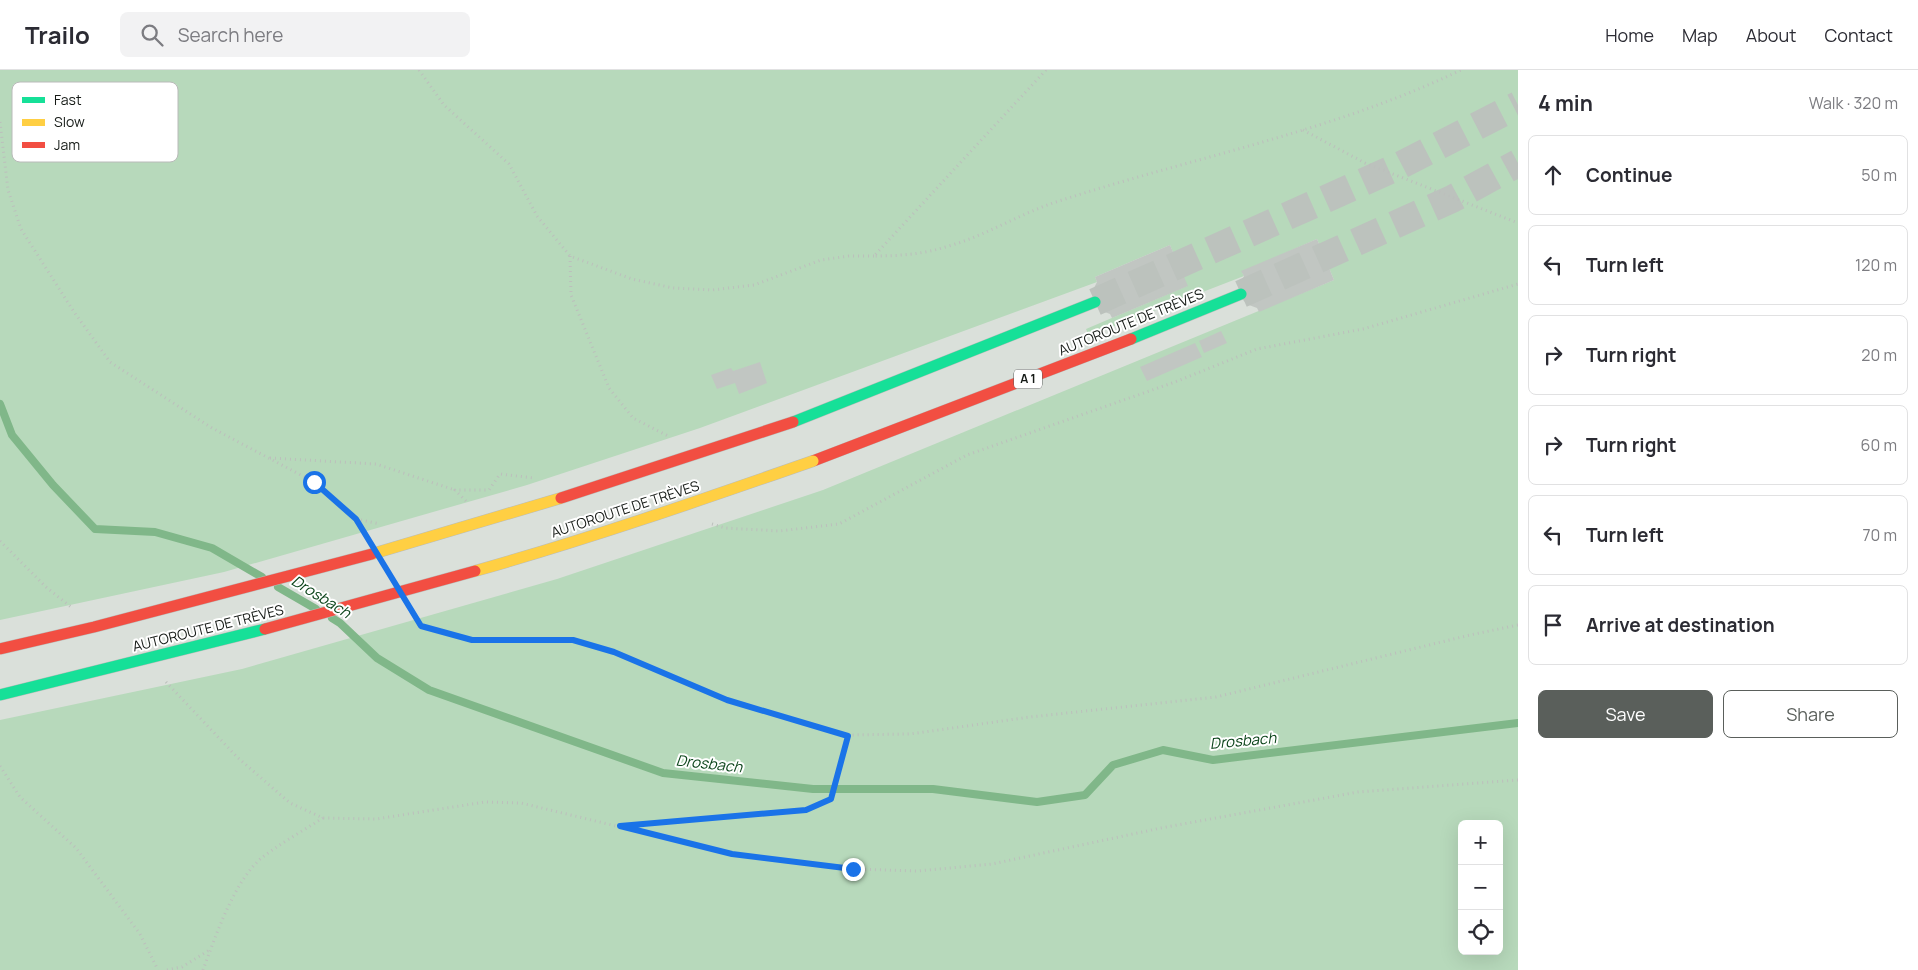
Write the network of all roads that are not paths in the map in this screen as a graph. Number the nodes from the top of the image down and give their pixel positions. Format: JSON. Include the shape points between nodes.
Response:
{"nodes":[{"id":1,"x":1241,"y":294,"type":"tunnel mouth"},
{"id":2,"x":1094,"y":302,"type":"tunnel mouth"},
{"id":3,"x":0,"y":649,"type":"edge"},
{"id":4,"x":0,"y":695,"type":"edge"}],
"edges":[{"from":1,"to":4,"type":"highway","name":"AUTOROUTE DE TRÈVES","number":"A 1","bridge":true,"via":[[1083,358],[702,500],[522,558],[366,602]]},
{"from":2,"to":3,"type":"highway","name":"AUTOROUTE DE TRÈVES","bridge":true,"via":[[793,422],[675,463],[358,560]]}]}
